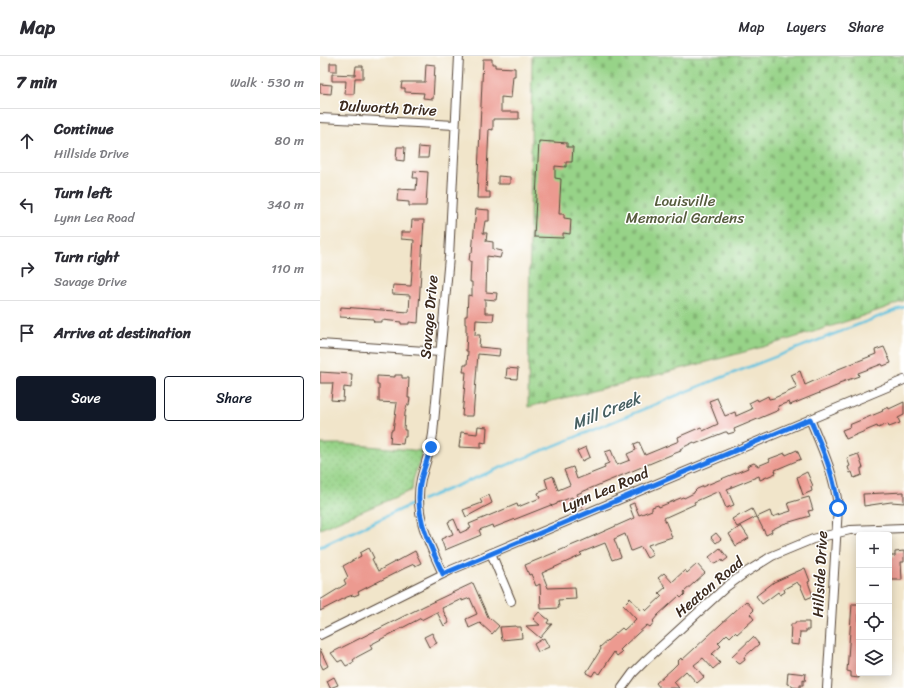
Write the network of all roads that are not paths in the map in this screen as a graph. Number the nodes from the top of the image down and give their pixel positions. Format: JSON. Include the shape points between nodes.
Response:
{"nodes":[{"id":1,"x":459,"y":56,"type":"edge"},
{"id":2,"x":320,"y":118,"type":"edge"},
{"id":3,"x":455,"y":125,"type":"junction"},
{"id":4,"x":320,"y":344,"type":"edge"},
{"id":5,"x":440,"y":352,"type":"junction"},
{"id":6,"x":904,"y":380,"type":"edge"},
{"id":7,"x":810,"y":419,"type":"junction"},
{"id":8,"x":904,"y":528,"type":"edge"},
{"id":9,"x":837,"y":533,"type":"junction"},
{"id":10,"x":491,"y":553,"type":"junction"},
{"id":11,"x":443,"y":574,"type":"junction"},
{"id":12,"x":511,"y":601,"type":"dead end"},
{"id":13,"x":320,"y":635,"type":"edge"},
{"id":14,"x":622,"y":688,"type":"edge"},
{"id":15,"x":827,"y":688,"type":"edge"}],
"edges":[{"from":1,"to":3,"type":"street","name":"Savage Drive"},
{"from":2,"to":3,"type":"street","name":"Dulworth Drive"},
{"from":3,"to":5,"type":"street","name":"Savage Drive","via":[[449,257]]},
{"from":4,"to":5,"type":"street"},
{"from":5,"to":11,"type":"street","name":"Savage Drive","via":[[433,434],[421,480],[419,509],[426,538]]},
{"from":6,"to":7,"type":"street","name":"Lynn Lea Road"},
{"from":7,"to":9,"type":"street","name":"Hillside Drive","via":[[837,494]]},
{"from":7,"to":10,"type":"street","name":"Lynn Lea Road"},
{"from":8,"to":9,"type":"street","name":"Heaton Road","via":[[850,530]]},
{"from":9,"to":14,"type":"street","name":"Heaton Road","via":[[794,546],[745,573],[726,587],[644,662]]},
{"from":9,"to":15,"type":"street","name":"Hillside Drive"},
{"from":10,"to":11,"type":"street","name":"Lynn Lea Road"},
{"from":10,"to":12,"type":"street"},
{"from":11,"to":13,"type":"street","name":"Lynn Lea Road"}]}
